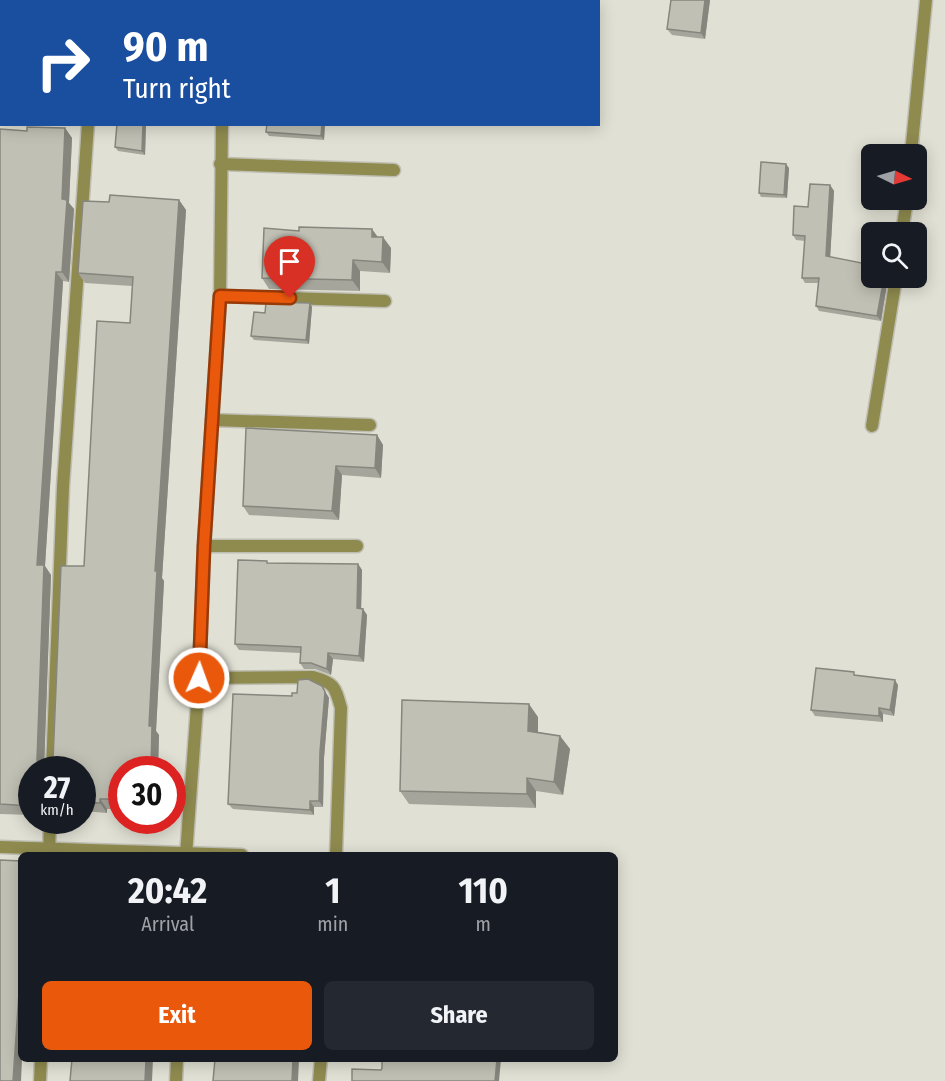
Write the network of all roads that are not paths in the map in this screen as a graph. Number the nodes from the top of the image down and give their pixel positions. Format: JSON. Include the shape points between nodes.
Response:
{"nodes":[{"id":1,"x":926,"y":0,"type":"edge"},
{"id":2,"x":88,"y":126,"type":"edge"},
{"id":3,"x":222,"y":126,"type":"edge"},
{"id":4,"x":913,"y":144,"type":"edge"},
{"id":5,"x":220,"y":164,"type":"junction"},
{"id":6,"x":394,"y":170,"type":"dead end"},
{"id":7,"x":894,"y":288,"type":"edge"},
{"id":8,"x":220,"y":296,"type":"junction"},
{"id":9,"x":385,"y":301,"type":"dead end"},
{"id":10,"x":212,"y":420,"type":"junction"},
{"id":11,"x":370,"y":424,"type":"dead end"},
{"id":12,"x":872,"y":426,"type":"dead end"},
{"id":13,"x":204,"y":546,"type":"junction"},
{"id":14,"x":357,"y":546,"type":"dead end"},
{"id":15,"x":199,"y":678,"type":"junction"},
{"id":16,"x":53,"y":756,"type":"edge"},
{"id":17,"x":50,"y":834,"type":"edge"},
{"id":18,"x":0,"y":847,"type":"edge"},
{"id":19,"x":49,"y":851,"type":"edge"},
{"id":20,"x":95,"y":852,"type":"edge"},
{"id":21,"x":186,"y":852,"type":"edge"},
{"id":22,"x":336,"y":852,"type":"edge"},
{"id":23,"x":41,"y":1062,"type":"edge"},
{"id":24,"x":177,"y":1062,"type":"edge"},
{"id":25,"x":321,"y":1062,"type":"edge"},
{"id":26,"x":40,"y":1081,"type":"edge"},
{"id":27,"x":176,"y":1081,"type":"edge"},
{"id":28,"x":319,"y":1081,"type":"edge"}],
"edges":[{"from":1,"to":4,"type":"street"},
{"from":2,"to":16,"type":"street","via":[[63,487]]},
{"from":3,"to":5,"type":"street"},
{"from":5,"to":6,"type":"street"},
{"from":5,"to":8,"type":"street"},
{"from":7,"to":12,"type":"street"},
{"from":8,"to":9,"type":"street"},
{"from":8,"to":10,"type":"street"},
{"from":10,"to":11,"type":"street"},
{"from":10,"to":13,"type":"street"},
{"from":13,"to":14,"type":"street"},
{"from":13,"to":15,"type":"street"},
{"from":15,"to":21,"type":"street"},
{"from":15,"to":22,"type":"street","via":[[313,677],[335,688],[341,708]]},
{"from":17,"to":19,"type":"street"},
{"from":18,"to":19,"type":"street"},
{"from":19,"to":20,"type":"street"},
{"from":23,"to":26,"type":"street"},
{"from":24,"to":27,"type":"street"},
{"from":25,"to":28,"type":"street"}]}
